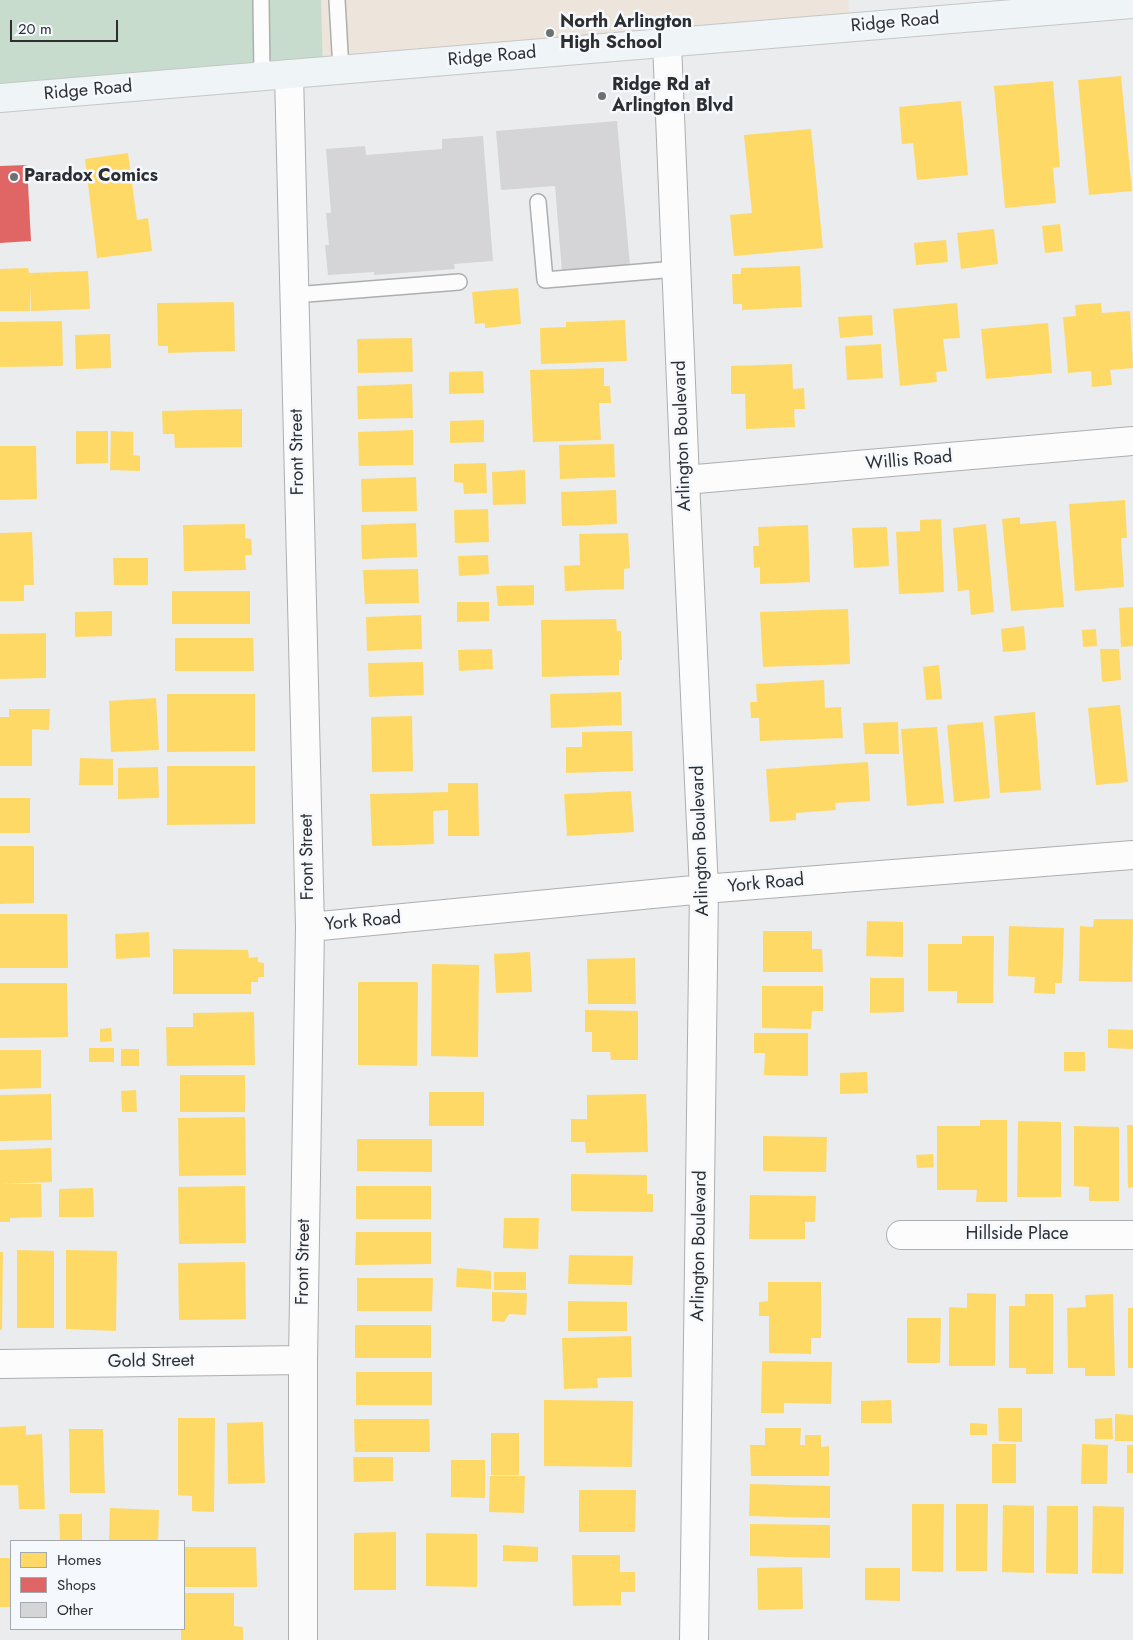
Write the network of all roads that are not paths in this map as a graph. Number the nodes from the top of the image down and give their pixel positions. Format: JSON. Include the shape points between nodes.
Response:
{"nodes":[{"id":1,"x":261,"y":0,"type":"edge"},
{"id":2,"x":337,"y":0,"type":"edge"},
{"id":3,"x":1133,"y":4,"type":"edge"},
{"id":4,"x":1001,"y":7,"type":"edge"},
{"id":5,"x":667,"y":42,"type":"junction"},
{"id":6,"x":341,"y":70,"type":"junction"},
{"id":7,"x":289,"y":74,"type":"junction"},
{"id":8,"x":262,"y":76,"type":"junction"},
{"id":9,"x":0,"y":98,"type":"edge"},
{"id":10,"x":538,"y":202,"type":"dead end"},
{"id":11,"x":676,"y":269,"type":"junction"},
{"id":12,"x":459,"y":282,"type":"dead end"},
{"id":13,"x":294,"y":295,"type":"junction"},
{"id":14,"x":1133,"y":441,"type":"edge"},
{"id":15,"x":685,"y":480,"type":"junction"},
{"id":16,"x":1133,"y":855,"type":"edge"},
{"id":17,"x":704,"y":889,"type":"junction"},
{"id":18,"x":310,"y":927,"type":"junction"},
{"id":19,"x":901,"y":1234,"type":"dead end"},
{"id":20,"x":1133,"y":1235,"type":"edge"},
{"id":21,"x":303,"y":1360,"type":"junction"},
{"id":22,"x":0,"y":1364,"type":"edge"},
{"id":23,"x":303,"y":1640,"type":"edge"},
{"id":24,"x":694,"y":1640,"type":"edge"}],
"edges":[{"from":1,"to":8,"type":"lane"},
{"from":2,"to":6,"type":"lane"},
{"from":3,"to":4,"type":"main road","name":"Ridge Road"},
{"from":4,"to":5,"type":"main road","name":"Ridge Road"},
{"from":5,"to":6,"type":"main road","name":"Ridge Road"},
{"from":5,"to":11,"type":"street","name":"Arlington Boulevard"},
{"from":6,"to":7,"type":"main road","name":"Ridge Road"},
{"from":7,"to":8,"type":"main road","name":"Ridge Road"},
{"from":7,"to":13,"type":"street","name":"Front Street"},
{"from":8,"to":9,"type":"main road","name":"Ridge Road"},
{"from":10,"to":11,"type":"lane","via":[[545,280]]},
{"from":11,"to":15,"type":"street","name":"Arlington Boulevard"},
{"from":12,"to":13,"type":"lane"},
{"from":13,"to":18,"type":"street","name":"Front Street"},
{"from":14,"to":15,"type":"street","name":"Willis Road"},
{"from":15,"to":17,"type":"street","name":"Arlington Boulevard"},
{"from":16,"to":17,"type":"street","name":"York Road"},
{"from":17,"to":18,"type":"street","name":"York Road"},
{"from":17,"to":24,"type":"street","name":"Arlington Boulevard"},
{"from":18,"to":21,"type":"street","name":"Front Street"},
{"from":19,"to":20,"type":"street","name":"Hillside Place"},
{"from":21,"to":22,"type":"street","name":"Gold Street"},
{"from":21,"to":23,"type":"street","name":"Front Street"}]}
